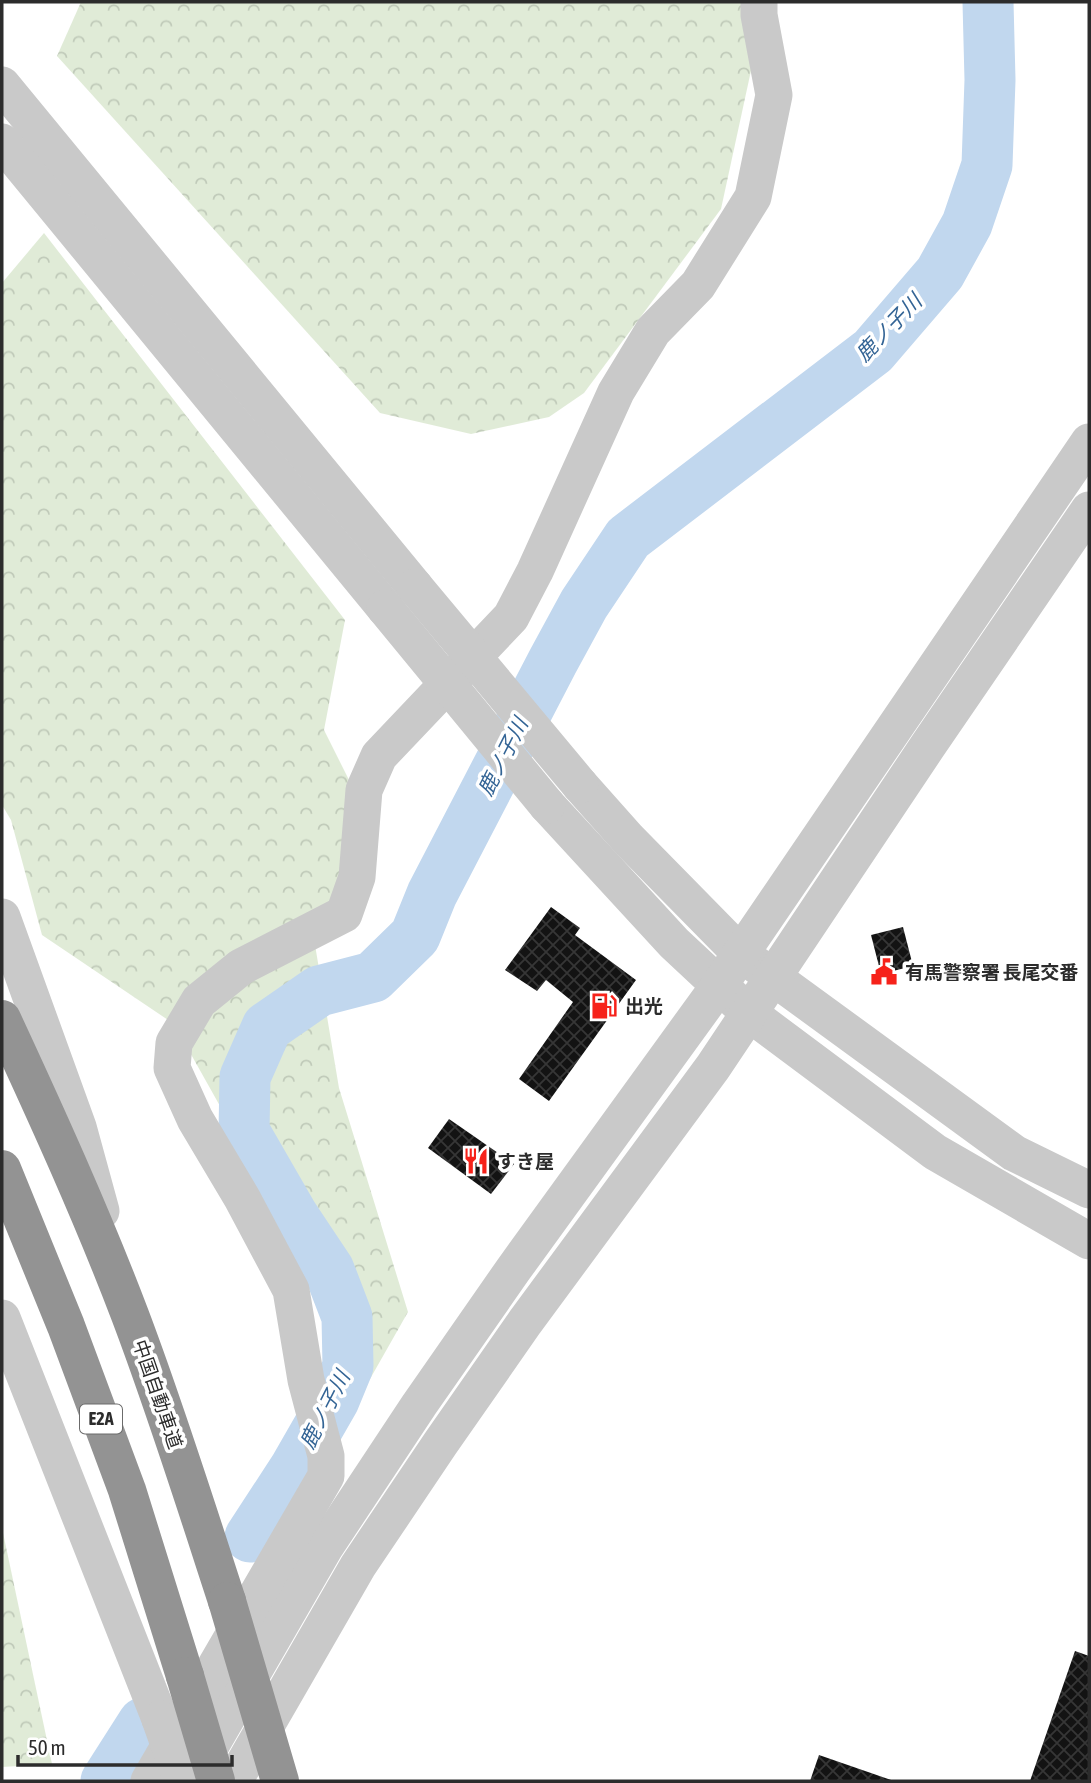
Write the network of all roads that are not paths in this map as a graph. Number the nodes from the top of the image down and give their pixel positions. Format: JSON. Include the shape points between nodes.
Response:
{"nodes":[{"id":1,"x":759,"y":2,"type":"edge"},
{"id":2,"x":2,"y":85,"type":"edge"},
{"id":3,"x":2,"y":142,"type":"edge"},
{"id":4,"x":1089,"y":442,"type":"edge"},
{"id":5,"x":1089,"y":510,"type":"edge"},
{"id":6,"x":2,"y":917,"type":"edge"},
{"id":7,"x":740,"y":953,"type":"junction"},
{"id":8,"x":774,"y":978,"type":"junction"},
{"id":9,"x":718,"y":987,"type":"junction"},
{"id":10,"x":750,"y":1014,"type":"junction"},
{"id":11,"x":2,"y":1019,"type":"edge"},
{"id":12,"x":2,"y":1168,"type":"edge"},
{"id":13,"x":1089,"y":1190,"type":"edge"},
{"id":14,"x":1089,"y":1241,"type":"edge"},
{"id":15,"x":130,"y":1315,"type":"junction"},
{"id":16,"x":2,"y":1318,"type":"edge"},
{"id":17,"x":149,"y":1781,"type":"edge"},
{"id":18,"x":182,"y":1781,"type":"edge"},
{"id":19,"x":190,"y":1781,"type":"edge"},
{"id":20,"x":216,"y":1781,"type":"edge"},
{"id":21,"x":234,"y":1781,"type":"edge"},
{"id":22,"x":280,"y":1781,"type":"edge"}],
"edges":[{"from":1,"to":17,"type":"street","via":[[774,95],[754,197],[698,285],[653,331],[616,392],[511,617],[379,756],[364,790],[357,877],[344,914],[241,967],[199,1001],[174,1043],[172,1068],[195,1119],[291,1290],[306,1380],[326,1456],[326,1476]]},
{"from":2,"to":7,"type":"street","bridge":true,"via":[[580,785]]},
{"from":3,"to":9,"type":"street","bridge":true,"via":[[547,806]]},
{"from":4,"to":7,"type":"street"},
{"from":5,"to":8,"type":"street"},
{"from":6,"to":15,"type":"street","via":[[78,1127]]},
{"from":7,"to":8,"type":"street"},
{"from":7,"to":9,"type":"street"},
{"from":8,"to":10,"type":"street"},
{"from":8,"to":13,"type":"street","via":[[1014,1153]]},
{"from":9,"to":10,"type":"street"},
{"from":9,"to":19,"type":"street","via":[[397,1437],[325,1547]]},
{"from":10,"to":14,"type":"street","via":[[935,1152]]},
{"from":10,"to":21,"type":"street","via":[[440,1444],[358,1566]]},
{"from":11,"to":15,"type":"highway","name":"中国自動車道"},
{"from":12,"to":20,"type":"highway","number":"E2A","bridge":true,"via":[[127,1490]]},
{"from":15,"to":22,"type":"highway","name":"中国自動車道","bridge":true,"via":[[227,1601]]},
{"from":16,"to":18,"type":"street","bridge":true}]}
